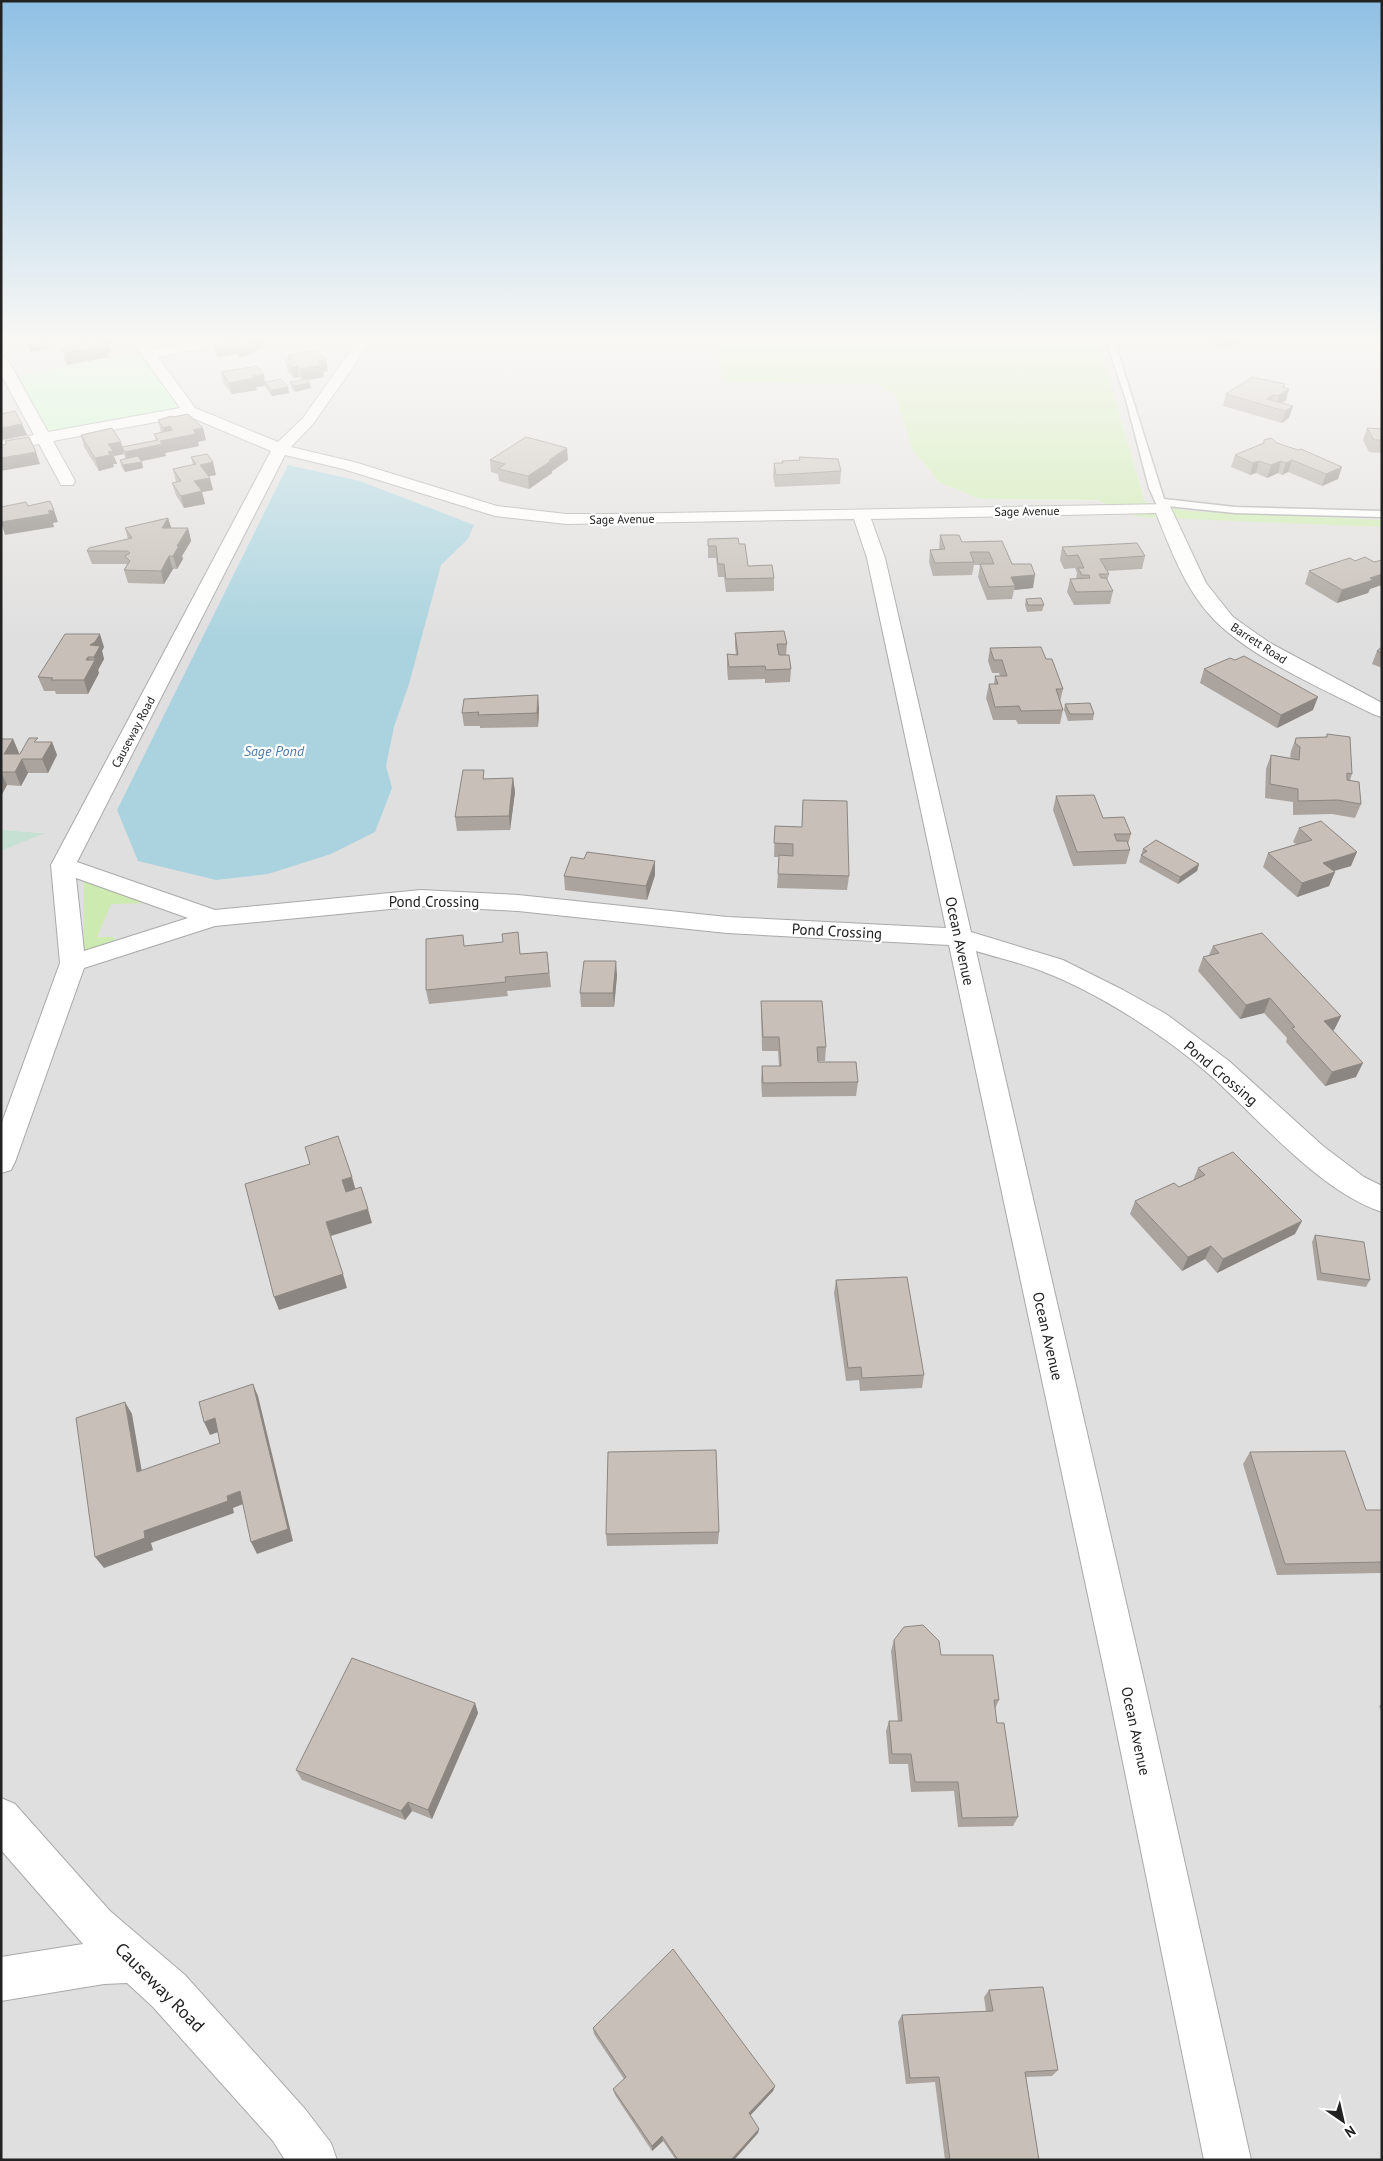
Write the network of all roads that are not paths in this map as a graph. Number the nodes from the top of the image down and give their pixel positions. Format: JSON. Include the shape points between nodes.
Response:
{"nodes":[{"id":1,"x":43,"y":438,"type":"joint"},
{"id":2,"x":251,"y":438,"type":"edge"},
{"id":3,"x":292,"y":438,"type":"edge"},
{"id":4,"x":1140,"y":438,"type":"edge"},
{"id":5,"x":1,"y":446,"type":"edge"},
{"id":6,"x":280,"y":450,"type":"junction"},
{"id":7,"x":67,"y":481,"type":"dead end"},
{"id":8,"x":1162,"y":505,"type":"junction"},
{"id":9,"x":861,"y":514,"type":"junction"},
{"id":10,"x":1382,"y":514,"type":"edge"},
{"id":11,"x":1382,"y":711,"type":"edge"},
{"id":12,"x":63,"y":865,"type":"junction"},
{"id":13,"x":213,"y":918,"type":"junction"},
{"id":14,"x":959,"y":937,"type":"junction"},
{"id":15,"x":73,"y":963,"type":"junction"},
{"id":16,"x":1,"y":1162,"type":"edge"},
{"id":17,"x":1382,"y":1200,"type":"edge"},
{"id":18,"x":1,"y":1818,"type":"edge"},
{"id":19,"x":136,"y":1961,"type":"junction"},
{"id":20,"x":1,"y":1979,"type":"edge"},
{"id":21,"x":314,"y":2160,"type":"edge"},
{"id":22,"x":1228,"y":2160,"type":"edge"}],
"edges":[{"from":1,"to":5,"type":"street"},
{"from":1,"to":7,"type":"street"},
{"from":2,"to":6,"type":"street","name":"Sage Avenue"},
{"from":3,"to":6,"type":"street","name":"Causeway Road"},
{"from":4,"to":8,"type":"lane"},
{"from":6,"to":9,"type":"street","name":"Sage Avenue","via":[[348,465],[495,511],[529,516],[614,519]]},
{"from":6,"to":12,"type":"street","name":"Causeway Road"},
{"from":8,"to":9,"type":"street","name":"Sage Avenue"},
{"from":8,"to":10,"type":"lane"},
{"from":8,"to":11,"type":"street","name":"Barrett Road","via":[[1179,549],[1200,587],[1224,620],[1244,636],[1306,672]]},
{"from":9,"to":14,"type":"street","name":"Ocean Avenue","via":[[876,558]]},
{"from":12,"to":13,"type":"street","name":"Pond Crossing"},
{"from":12,"to":15,"type":"street"},
{"from":13,"to":14,"type":"street","name":"Pond Crossing","via":[[421,898],[518,903],[727,925]]},
{"from":13,"to":15,"type":"street","name":"Pond Crossing"},
{"from":14,"to":17,"type":"street","name":"Pond Crossing","via":[[1054,966],[1157,1021],[1219,1068],[1313,1154],[1354,1185]]},
{"from":14,"to":22,"type":"street","name":"Ocean Avenue","via":[[1128,1688]]},
{"from":15,"to":16,"type":"street"},
{"from":18,"to":19,"type":"street","name":"Causeway Road","via":[[95,1926]]},
{"from":19,"to":20,"type":"street","via":[[104,1962]]},
{"from":19,"to":21,"type":"street","name":"Causeway Road","via":[[176,1999],[288,2125]]}]}
